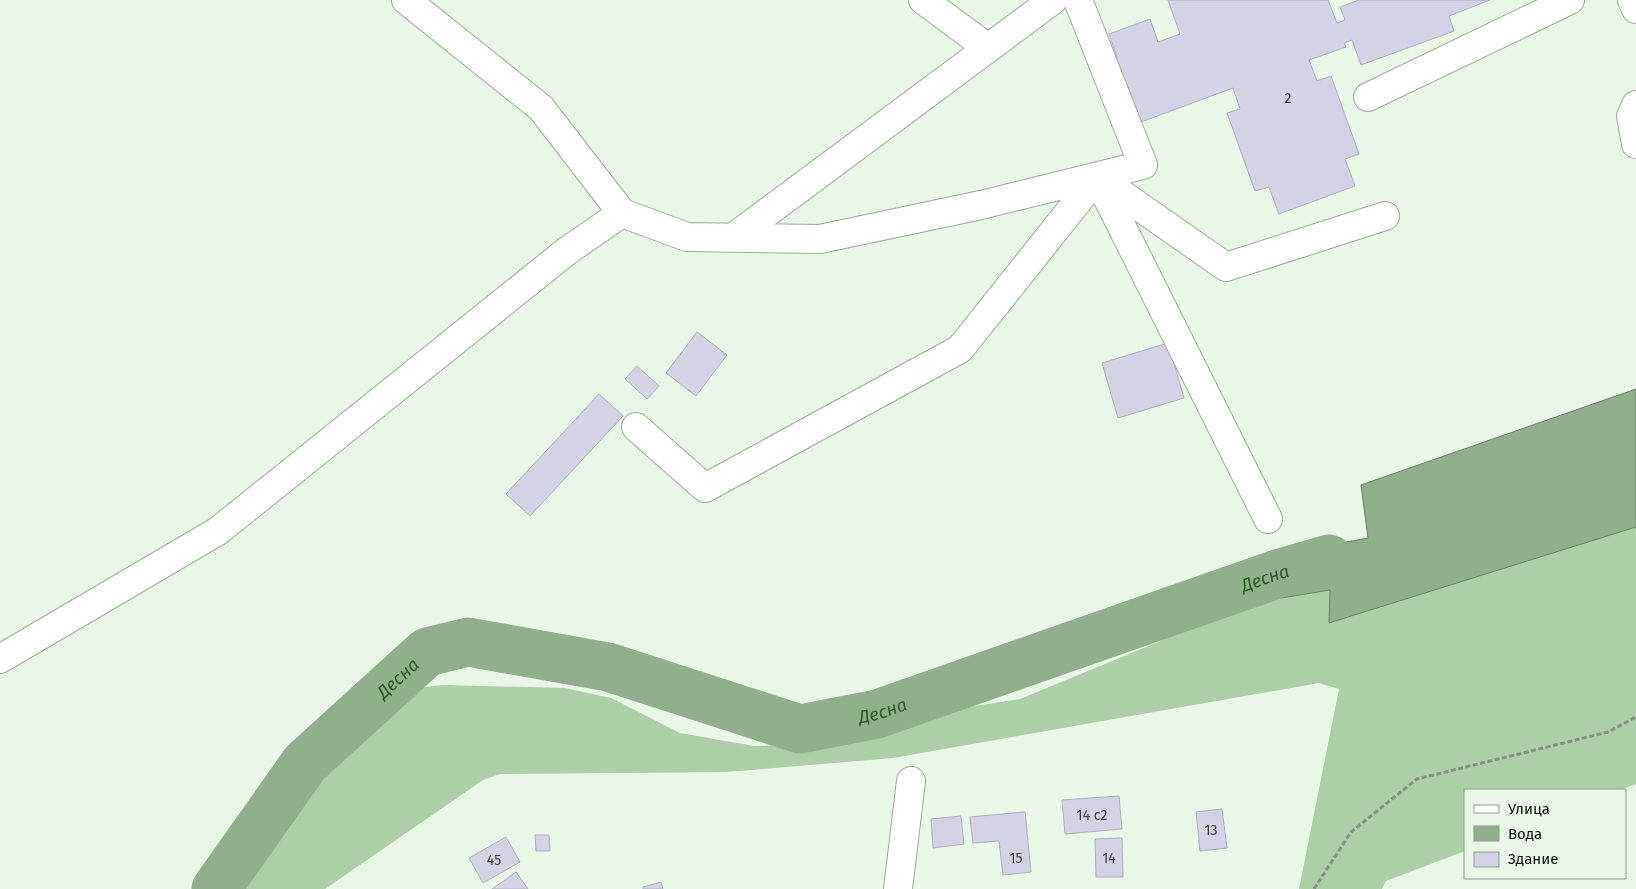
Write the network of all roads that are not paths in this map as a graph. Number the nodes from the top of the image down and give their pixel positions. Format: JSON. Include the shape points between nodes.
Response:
{"nodes":[{"id":1,"x":406,"y":0,"type":"edge"},
{"id":2,"x":923,"y":0,"type":"edge"},
{"id":3,"x":1053,"y":0,"type":"edge"},
{"id":4,"x":1078,"y":0,"type":"edge"},
{"id":5,"x":1570,"y":0,"type":"edge"},
{"id":6,"x":1632,"y":0,"type":"edge"},
{"id":7,"x":1636,"y":9,"type":"edge"},
{"id":8,"x":988,"y":48,"type":"junction"},
{"id":9,"x":1368,"y":97,"type":"dead end"},
{"id":10,"x":1636,"y":105,"type":"edge"},
{"id":11,"x":1636,"y":144,"type":"edge"},
{"id":12,"x":1097,"y":177,"type":"junction"},
{"id":13,"x":622,"y":213,"type":"junction"},
{"id":14,"x":1385,"y":216,"type":"dead end"},
{"id":15,"x":734,"y":238,"type":"junction"},
{"id":16,"x":636,"y":426,"type":"dead end"},
{"id":17,"x":1268,"y":519,"type":"dead end"},
{"id":18,"x":0,"y":659,"type":"edge"},
{"id":19,"x":911,"y":781,"type":"dead end"},
{"id":20,"x":898,"y":889,"type":"edge"}],
"edges":[{"from":1,"to":13,"type":"street","via":[[541,108]]},
{"from":2,"to":8,"type":"street"},
{"from":3,"to":8,"type":"street"},
{"from":4,"to":12,"type":"street","via":[[1143,165]]},
{"from":5,"to":9,"type":"street"},
{"from":6,"to":7,"type":"street"},
{"from":8,"to":15,"type":"street"},
{"from":10,"to":11,"type":"street","via":[[1631,116]]},
{"from":12,"to":14,"type":"street","via":[[1226,267]]},
{"from":12,"to":15,"type":"street","via":[[981,206],[820,239]]},
{"from":12,"to":16,"type":"street","via":[[960,349],[705,488]]},
{"from":12,"to":17,"type":"street"},
{"from":13,"to":15,"type":"street","via":[[687,237]]},
{"from":13,"to":18,"type":"street","via":[[567,251],[218,531]]},
{"from":19,"to":20,"type":"street"}]}
